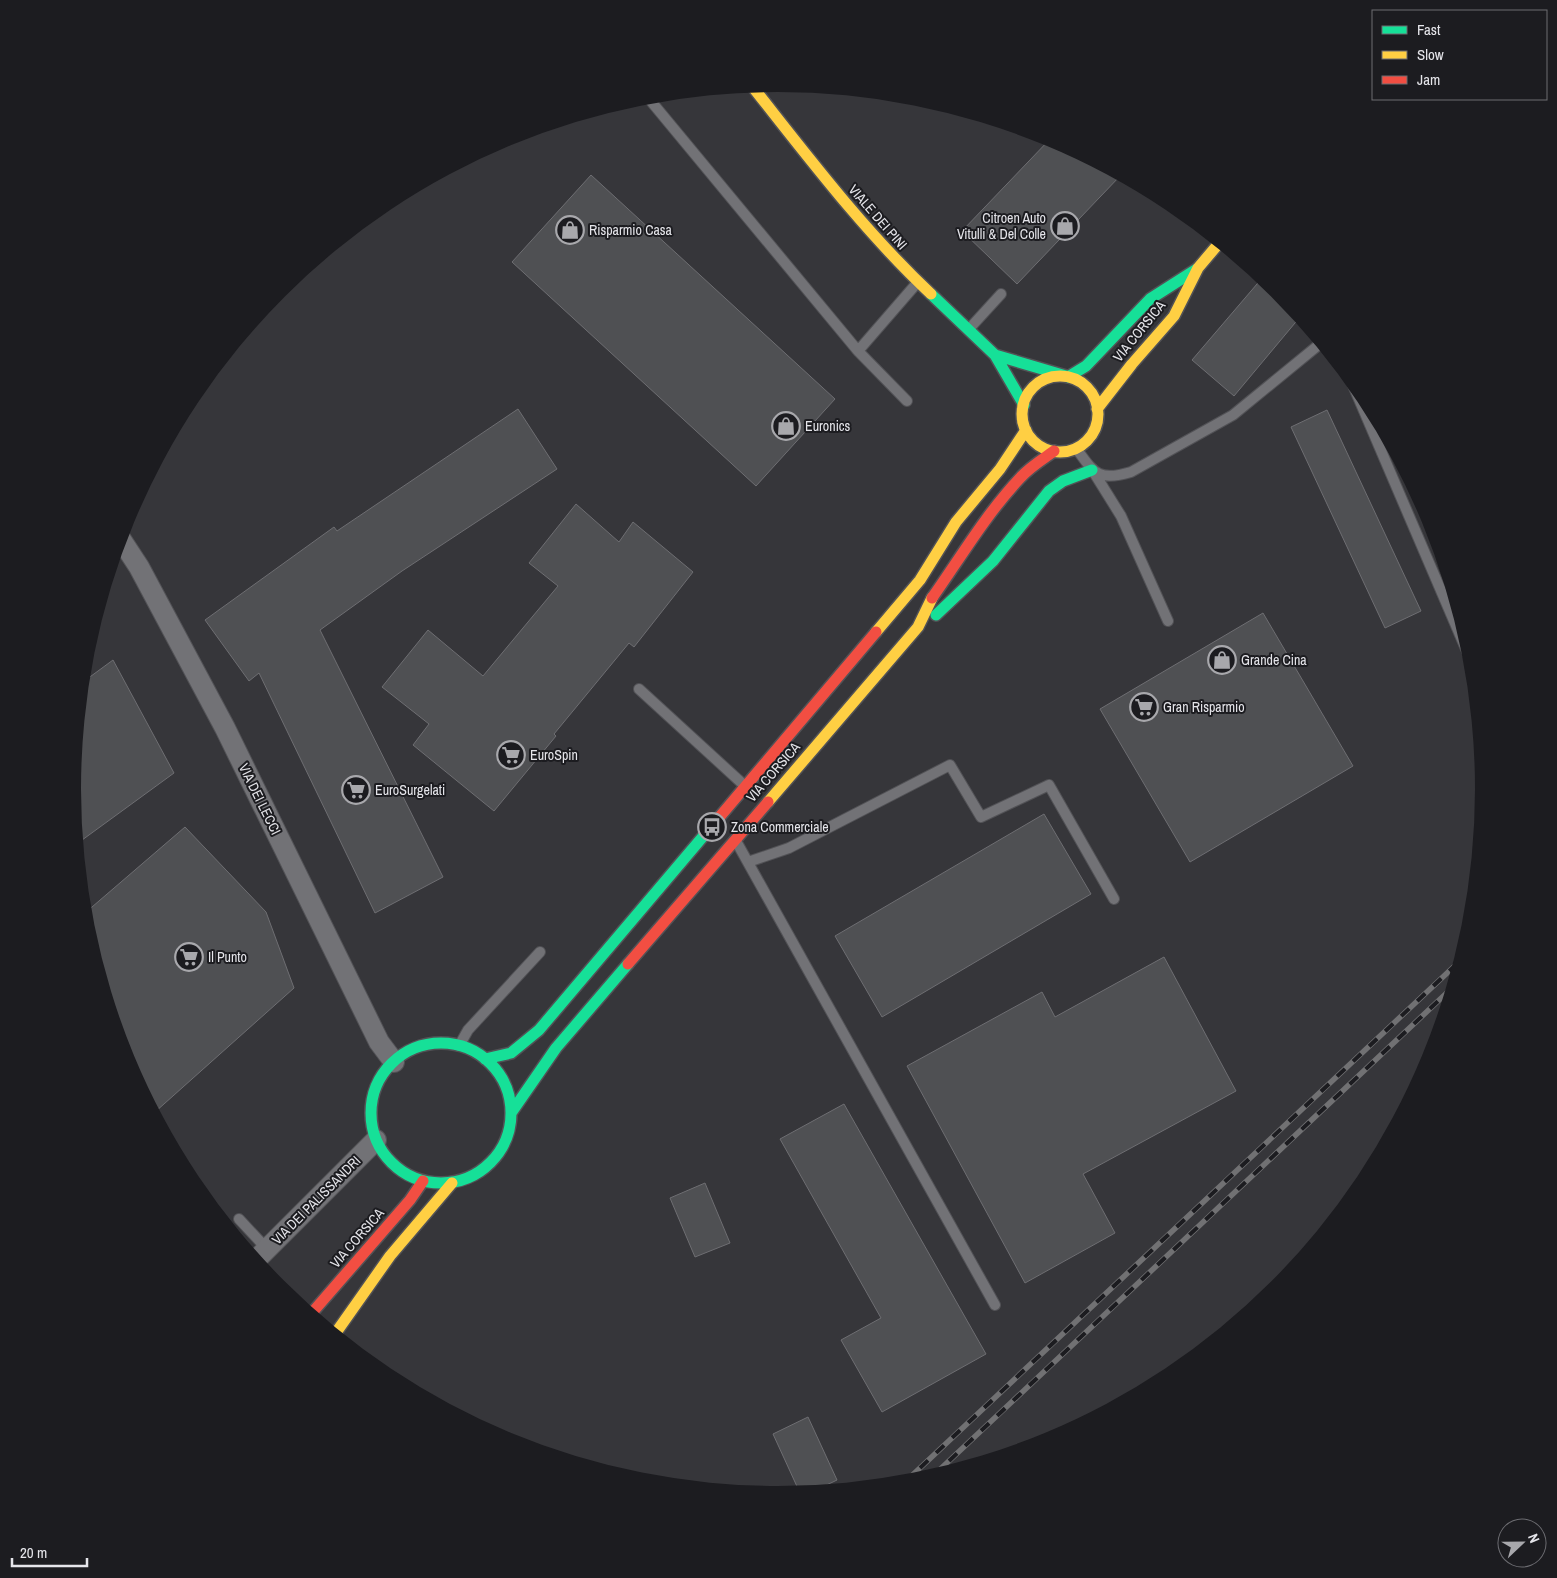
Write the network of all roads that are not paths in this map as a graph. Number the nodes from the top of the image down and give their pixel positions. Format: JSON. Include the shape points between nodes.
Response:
{"nodes":[{"id":1,"x":757,"y":92,"type":"edge"},
{"id":2,"x":653,"y":103,"type":"edge"},
{"id":3,"x":1216,"y":247,"type":"edge"},
{"id":4,"x":1198,"y":268,"type":"junction"},
{"id":5,"x":918,"y":282,"type":"junction"},
{"id":6,"x":1001,"y":294,"type":"dead end"},
{"id":7,"x":968,"y":330,"type":"junction"},
{"id":8,"x":1317,"y":346,"type":"edge"},
{"id":9,"x":858,"y":351,"type":"junction"},
{"id":10,"x":995,"y":355,"type":"junction"},
{"id":11,"x":1068,"y":377,"type":"junction"},
{"id":12,"x":907,"y":401,"type":"dead end"},
{"id":13,"x":1024,"y":405,"type":"junction"},
{"id":14,"x":1098,"y":409,"type":"junction"},
{"id":15,"x":1365,"y":413,"type":"edge"},
{"id":16,"x":1026,"y":430,"type":"junction"},
{"id":17,"x":1076,"y":448,"type":"junction"},
{"id":18,"x":1054,"y":451,"type":"junction"},
{"id":19,"x":1092,"y":470,"type":"junction"},
{"id":20,"x":125,"y":546,"type":"edge"},
{"id":21,"x":1168,"y":621,"type":"dead end"},
{"id":22,"x":1456,"y":625,"type":"edge"},
{"id":23,"x":918,"y":627,"type":"junction"},
{"id":24,"x":638,"y":689,"type":"dead end"},
{"id":25,"x":746,"y":786,"type":"junction"},
{"id":26,"x":735,"y":840,"type":"junction"},
{"id":27,"x":748,"y":862,"type":"junction"},
{"id":28,"x":1114,"y":899,"type":"dead end"},
{"id":29,"x":540,"y":952,"type":"dead end"},
{"id":30,"x":459,"y":1046,"type":"junction"},
{"id":31,"x":485,"y":1059,"type":"junction"},
{"id":32,"x":394,"y":1062,"type":"junction"},
{"id":33,"x":511,"y":1113,"type":"junction"},
{"id":34,"x":376,"y":1140,"type":"junction"},
{"id":35,"x":423,"y":1181,"type":"junction"},
{"id":36,"x":452,"y":1183,"type":"junction"},
{"id":37,"x":238,"y":1219,"type":"dead end"},
{"id":38,"x":261,"y":1254,"type":"edge"},
{"id":39,"x":995,"y":1305,"type":"dead end"},
{"id":40,"x":315,"y":1309,"type":"edge"},
{"id":41,"x":338,"y":1329,"type":"edge"}],
"edges":[{"from":1,"to":5,"type":"main road","name":"VIALE DEI PINI","via":[[847,205]]},
{"from":2,"to":9,"type":"lane"},
{"from":3,"to":4,"type":"main road","name":"VIA CORSICA"},
{"from":4,"to":11,"type":"main road","name":"VIA CORSICA","via":[[1150,299],[1086,366]]},
{"from":4,"to":14,"type":"main road","name":"VIA CORSICA","via":[[1174,316]]},
{"from":5,"to":7,"type":"main road","name":"VIALE DEI PINI"},
{"from":5,"to":9,"type":"lane"},
{"from":6,"to":7,"type":"lane"},
{"from":7,"to":10,"type":"main road","name":"VIALE DEI PINI"},
{"from":8,"to":19,"type":"lane","via":[[1233,415],[1131,472],[1106,476]]},
{"from":9,"to":12,"type":"lane"},
{"from":10,"to":11,"type":"main road","name":"VIALE DEI PINI"},
{"from":10,"to":13,"type":"main road","name":"VIALE DEI PINI"},
{"from":11,"to":13,"type":"main road","name":"VIA CORSICA","via":[[1041,381],[1030,391]]},
{"from":11,"to":14,"type":"main road","via":[[1088,389]]},
{"from":13,"to":16,"type":"main road"},
{"from":14,"to":17,"type":"main road","name":"VIA CORSICA","via":[[1091,435]]},
{"from":15,"to":22,"type":"lane"},
{"from":16,"to":18,"type":"main road","via":[[1039,445]]},
{"from":16,"to":25,"type":"main road","name":"VIA CORSICA","via":[[1000,469],[956,522],[920,580]]},
{"from":17,"to":18,"type":"main road"},
{"from":17,"to":19,"type":"lane"},
{"from":18,"to":23,"type":"main road","name":"VIA CORSICA","via":[[1022,476],[986,518],[931,599]]},
{"from":19,"to":21,"type":"lane","via":[[1121,516]]},
{"from":19,"to":23,"type":"main road","via":[[1063,481],[1049,491],[993,561],[941,612]]},
{"from":20,"to":32,"type":"street","name":"VIA DEI LECCI","via":[[225,728],[379,1042]]},
{"from":23,"to":26,"type":"main road","name":"VIA CORSICA"},
{"from":24,"to":25,"type":"lane"},
{"from":25,"to":31,"type":"main road","name":"VIA CORSICA","via":[[539,1030],[511,1053]]},
{"from":26,"to":27,"type":"lane"},
{"from":26,"to":33,"type":"main road","name":"VIA CORSICA","via":[[556,1048]]},
{"from":27,"to":28,"type":"lane","via":[[789,848],[950,765],[981,817],[1049,784]]},
{"from":27,"to":39,"type":"lane"},
{"from":29,"to":30,"type":"lane","via":[[468,1030]]},
{"from":30,"to":31,"type":"main road","name":"VIA CORSICA"},
{"from":30,"to":32,"type":"main road","name":"VIA CORSICA","via":[[430,1044],[411,1050]]},
{"from":31,"to":33,"type":"main road","name":"VIA CORSICA","via":[[507,1088]]},
{"from":32,"to":34,"type":"main road","name":"VIA CORSICA","via":[[379,1081],[372,1100]]},
{"from":33,"to":36,"type":"main road","name":"VIA CORSICA","via":[[508,1136],[498,1155],[481,1172]]},
{"from":34,"to":35,"type":"main road","name":"VIA CORSICA","via":[[397,1168]]},
{"from":34,"to":38,"type":"street","name":"VIA DEI PALISSANDRI"},
{"from":35,"to":36,"type":"main road","name":"VIA CORSICA"},
{"from":35,"to":40,"type":"main road","name":"VIA CORSICA"},
{"from":36,"to":41,"type":"main road","via":[[411,1229]]},
{"from":37,"to":38,"type":"lane"}]}
